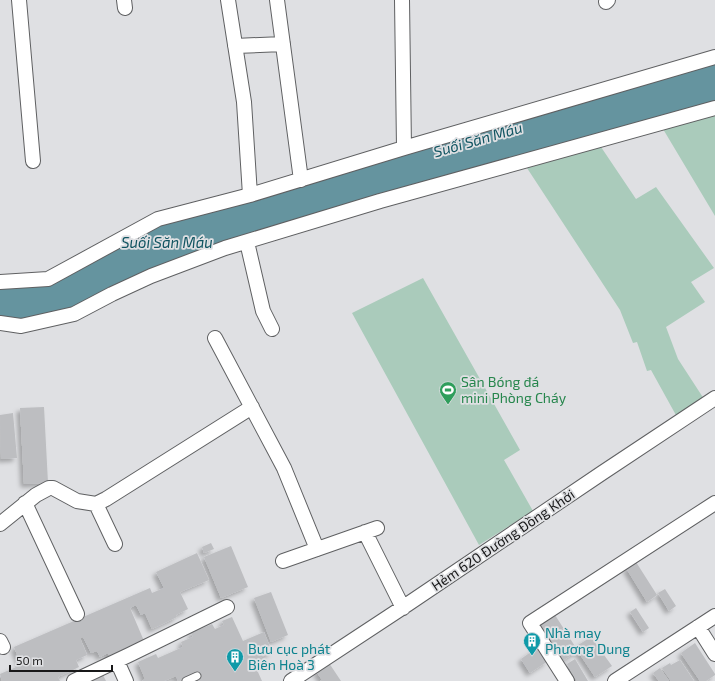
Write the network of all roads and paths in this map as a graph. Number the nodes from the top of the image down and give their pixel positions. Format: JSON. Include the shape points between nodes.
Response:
{"nodes":[{"id":1,"x":19,"y":0,"type":"edge"},
{"id":2,"x":228,"y":0,"type":"edge"},
{"id":3,"x":277,"y":0,"type":"edge"},
{"id":4,"x":402,"y":0,"type":"edge"},
{"id":5,"x":283,"y":44,"type":"junction"},
{"id":6,"x":235,"y":46,"type":"junction"},
{"id":7,"x":715,"y":57,"type":"edge"},
{"id":8,"x":715,"y":108,"type":"edge"},
{"id":9,"x":404,"y":148,"type":"junction"},
{"id":10,"x":33,"y":161,"type":"dead end"},
{"id":11,"x":301,"y":180,"type":"junction"},
{"id":12,"x":250,"y":195,"type":"junction"},
{"id":13,"x":247,"y":242,"type":"junction"},
{"id":14,"x":0,"y":282,"type":"edge"},
{"id":15,"x":0,"y":324,"type":"edge"},
{"id":16,"x":272,"y":329,"type":"dead end"},
{"id":17,"x":215,"y":338,"type":"dead end"},
{"id":18,"x":715,"y":398,"type":"edge"},
{"id":19,"x":252,"y":407,"type":"junction"},
{"id":20,"x":24,"y":503,"type":"junction"},
{"id":21,"x":715,"y":503,"type":"edge"},
{"id":22,"x":96,"y":504,"type":"junction"},
{"id":23,"x":0,"y":524,"type":"edge"},
{"id":24,"x":115,"y":544,"type":"dead end"},
{"id":25,"x":317,"y":549,"type":"junction"},
{"id":26,"x":284,"y":561,"type":"dead end"},
{"id":27,"x":227,"y":607,"type":"dead end"},
{"id":28,"x":403,"y":608,"type":"junction"},
{"id":29,"x":77,"y":614,"type":"dead end"},
{"id":30,"x":715,"y":616,"type":"edge"},
{"id":31,"x":698,"y":627,"type":"junction"},
{"id":32,"x":715,"y":654,"type":"edge"},
{"id":33,"x":117,"y":661,"type":"junction"},
{"id":34,"x":197,"y":676,"type":"dead end"},
{"id":35,"x":74,"y":681,"type":"edge"},
{"id":36,"x":126,"y":681,"type":"edge"},
{"id":37,"x":186,"y":681,"type":"edge"},
{"id":38,"x":291,"y":681,"type":"edge"},
{"id":39,"x":567,"y":681,"type":"edge"},
{"id":40,"x":615,"y":681,"type":"edge"}],
"edges":[{"from":1,"to":10,"type":"street"},
{"from":2,"to":6,"type":"street"},
{"from":3,"to":5,"type":"street"},
{"from":4,"to":9,"type":"street"},
{"from":5,"to":6,"type":"street"},
{"from":5,"to":11,"type":"street"},
{"from":6,"to":12,"type":"street","via":[[244,102]]},
{"from":7,"to":9,"type":"street"},
{"from":8,"to":13,"type":"street","via":[[380,201]]},
{"from":9,"to":11,"type":"street"},
{"from":11,"to":12,"type":"street"},
{"from":12,"to":14,"type":"street","via":[[158,219],[48,279]]},
{"from":13,"to":15,"type":"street","via":[[151,276],[74,314],[21,326]]},
{"from":13,"to":16,"type":"street","via":[[264,315]]},
{"from":17,"to":19,"type":"street"},
{"from":18,"to":28,"type":"street","name":"Hẻm 620 Đường Đồng Khởi"},
{"from":19,"to":22,"type":"street"},
{"from":19,"to":25,"type":"street","via":[[291,484]]},
{"from":20,"to":22,"type":"street","via":[[45,490],[54,488],[77,501]]},
{"from":20,"to":23,"type":"street"},
{"from":20,"to":29,"type":"street"},
{"from":21,"to":39,"type":"street","via":[[530,623]]},
{"from":22,"to":24,"type":"street"},
{"from":25,"to":26,"type":"street"},
{"from":25,"to":28,"type":"street","via":[[371,530]]},
{"from":27,"to":33,"type":"street"},
{"from":28,"to":38,"type":"street","name":"Hẻm 620 Đường Đồng Khởi"},
{"from":30,"to":31,"type":"street"},
{"from":31,"to":32,"type":"street"},
{"from":31,"to":40,"type":"street"},
{"from":33,"to":35,"type":"street"},
{"from":33,"to":36,"type":"street"},
{"from":34,"to":37,"type":"lane"}]}
